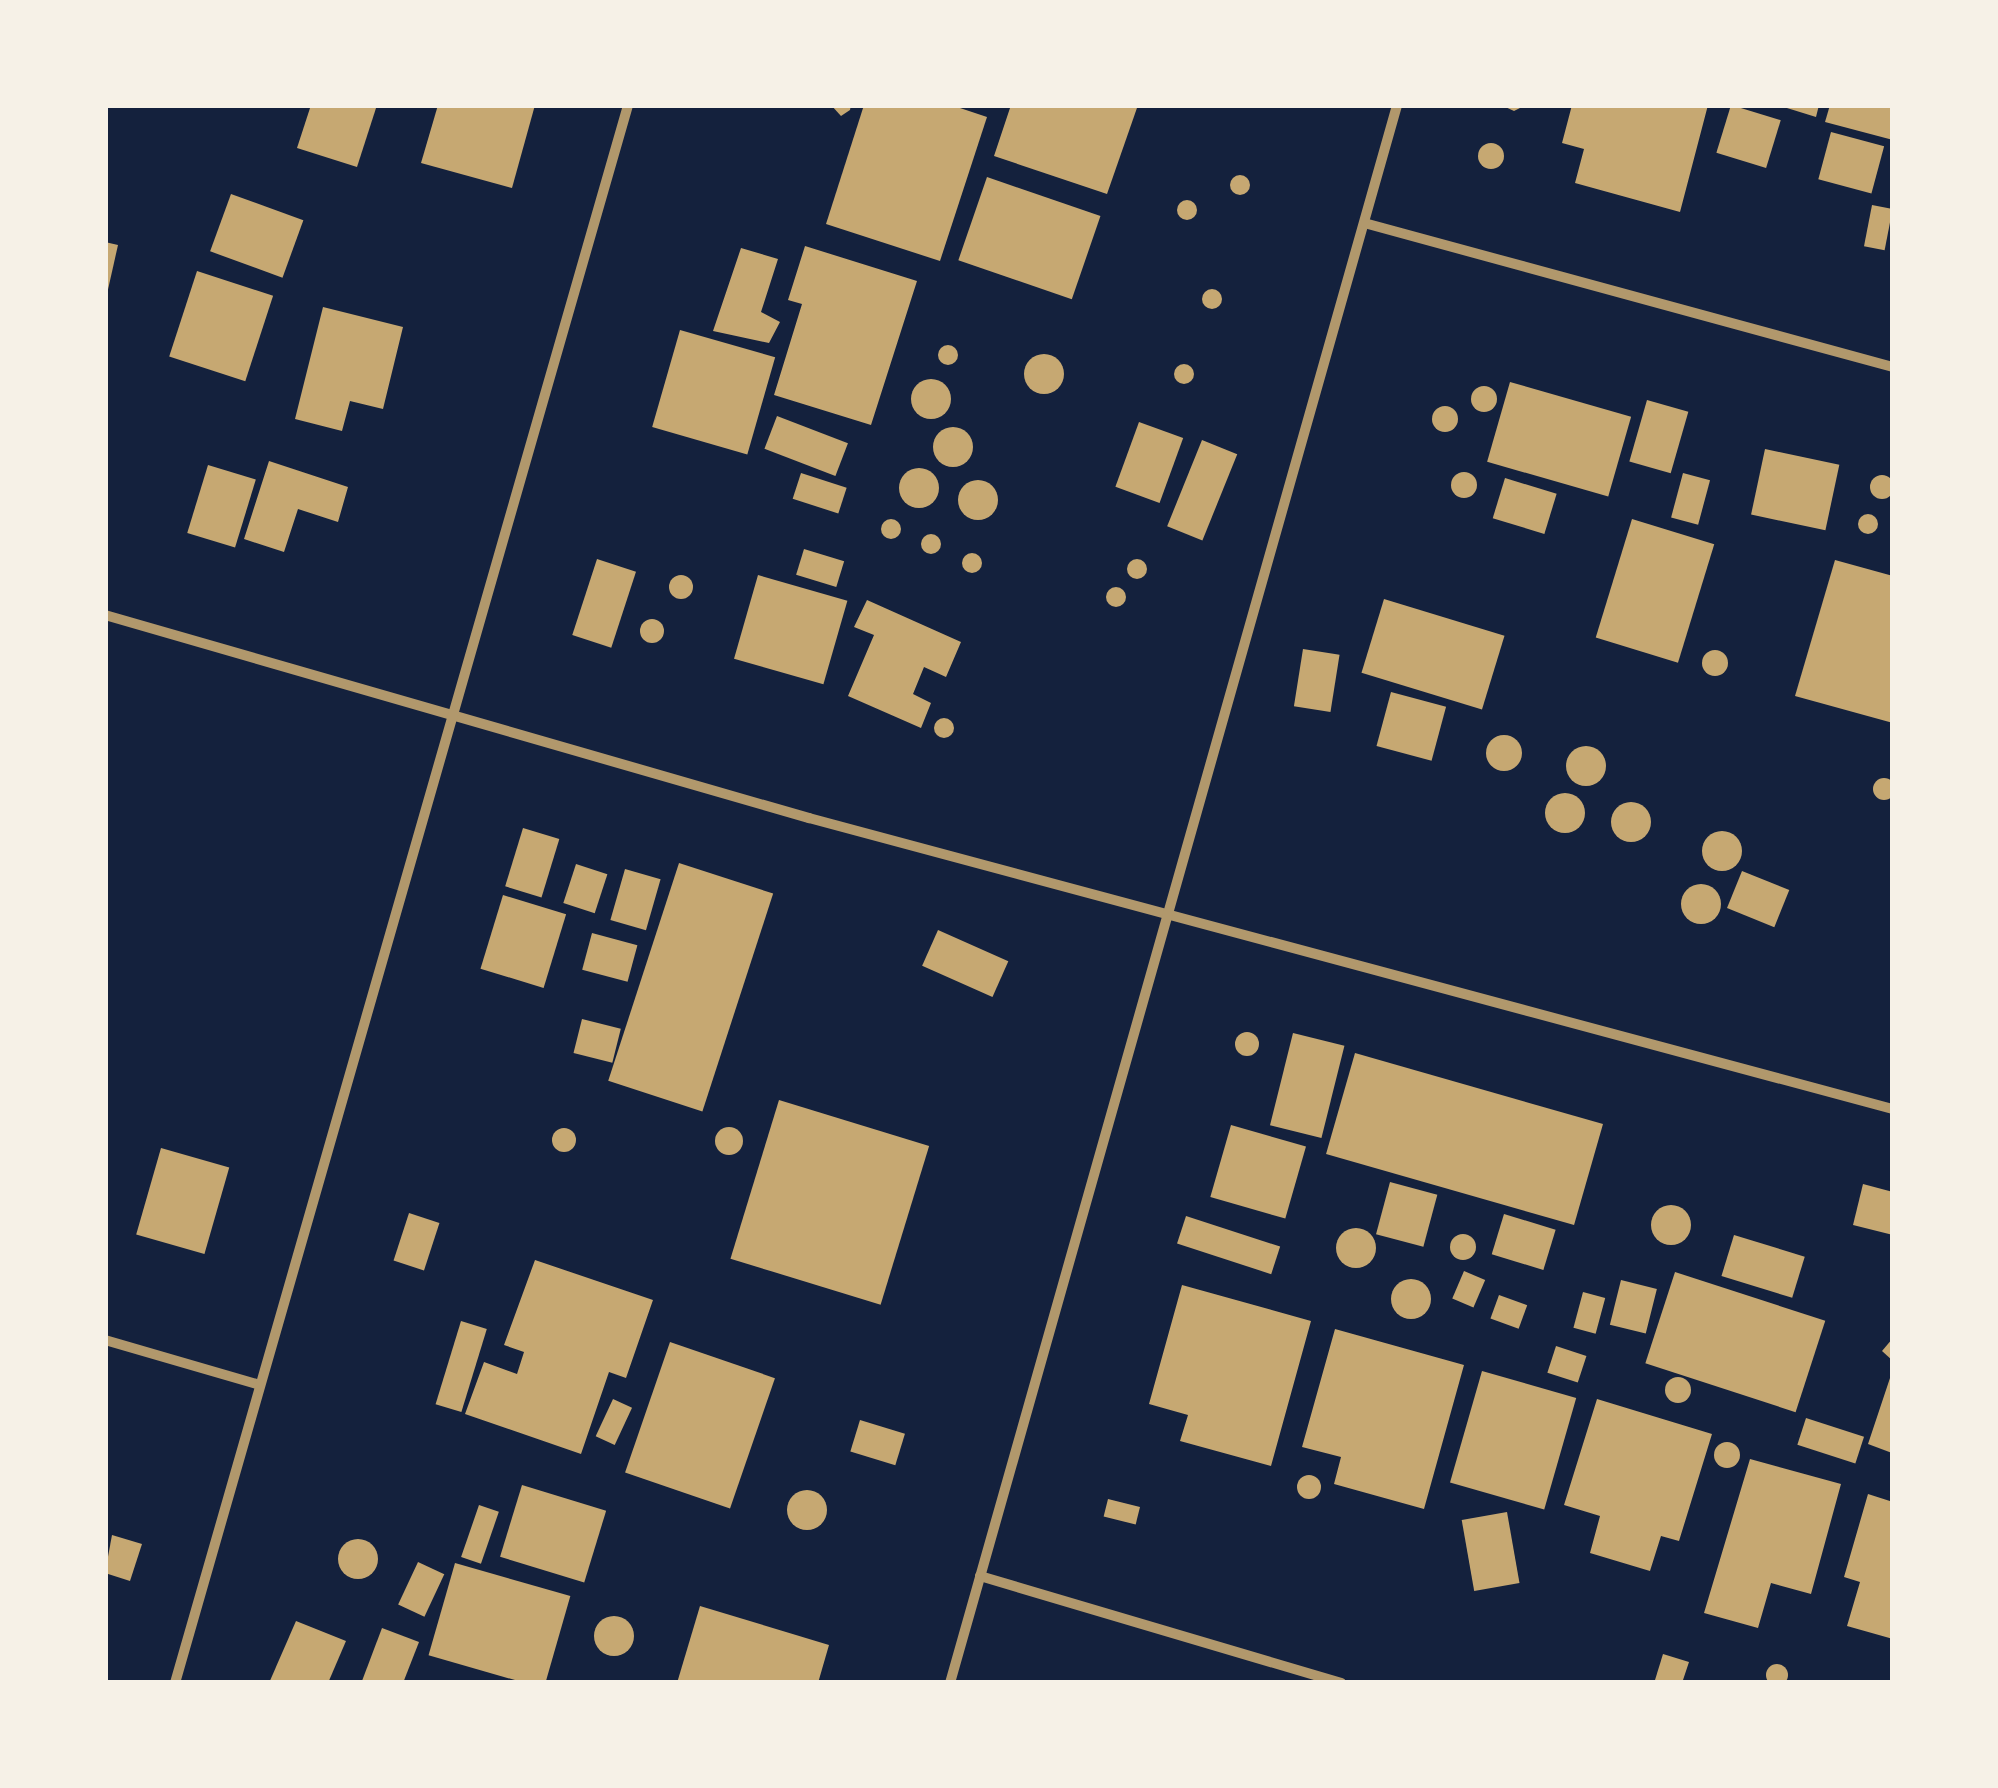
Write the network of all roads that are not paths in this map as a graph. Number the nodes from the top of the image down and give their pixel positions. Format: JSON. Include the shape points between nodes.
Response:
{"nodes":[{"id":1,"x":628,"y":105,"type":"edge"},
{"id":2,"x":1397,"y":105,"type":"edge"},
{"id":3,"x":1368,"y":224,"type":"junction"},
{"id":4,"x":1893,"y":367,"type":"edge"},
{"id":5,"x":105,"y":615,"type":"edge"},
{"id":6,"x":451,"y":713,"type":"junction"},
{"id":7,"x":1174,"y":912,"type":"junction"},
{"id":8,"x":1893,"y":1109,"type":"edge"},
{"id":9,"x":105,"y":1340,"type":"edge"},
{"id":10,"x":256,"y":1384,"type":"junction"},
{"id":11,"x":980,"y":1576,"type":"junction"},
{"id":12,"x":175,"y":1683,"type":"edge"},
{"id":13,"x":950,"y":1683,"type":"edge"},
{"id":14,"x":1342,"y":1683,"type":"edge"}],
"edges":[{"from":1,"to":6,"type":"street"},
{"from":2,"to":3,"type":"street"},
{"from":3,"to":4,"type":"street"},
{"from":3,"to":7,"type":"street"},
{"from":5,"to":6,"type":"street"},
{"from":6,"to":7,"type":"street"},
{"from":6,"to":10,"type":"street"},
{"from":7,"to":8,"type":"street"},
{"from":7,"to":11,"type":"street"},
{"from":9,"to":10,"type":"street"},
{"from":10,"to":12,"type":"street"},
{"from":11,"to":13,"type":"street"},
{"from":11,"to":14,"type":"street"}]}
